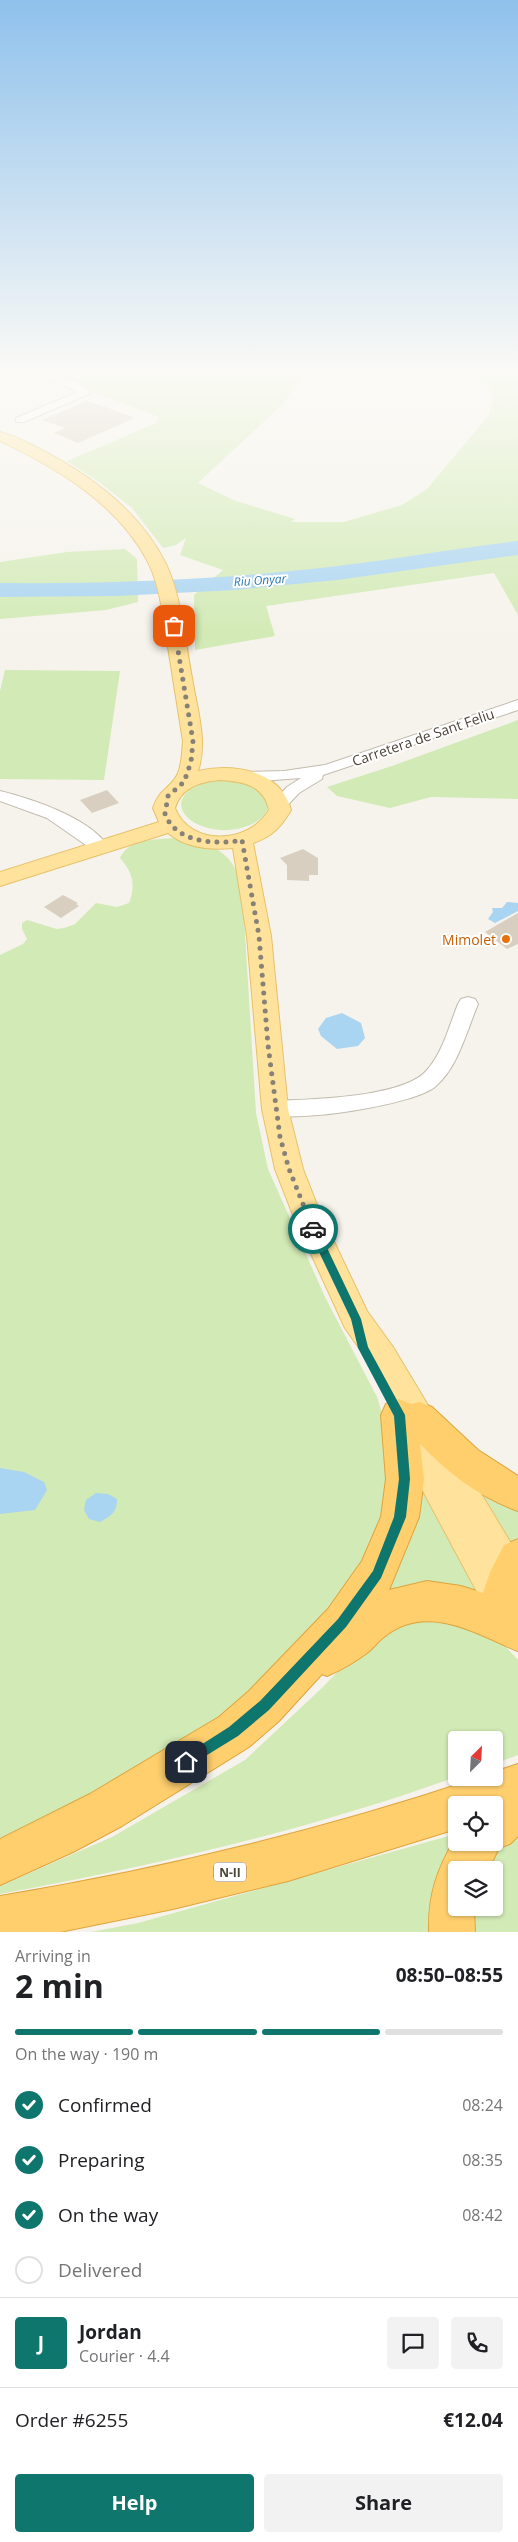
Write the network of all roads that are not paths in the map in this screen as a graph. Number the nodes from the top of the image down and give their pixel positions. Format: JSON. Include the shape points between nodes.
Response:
{"nodes":[{"id":1,"x":50,"y":461,"type":"edge"},
{"id":2,"x":518,"y":704,"type":"edge"},
{"id":3,"x":193,"y":741,"type":"junction"},
{"id":4,"x":328,"y":769,"type":"junction"},
{"id":5,"x":242,"y":776,"type":"junction"},
{"id":6,"x":184,"y":782,"type":"junction"},
{"id":7,"x":0,"y":796,"type":"edge"},
{"id":8,"x":279,"y":804,"type":"junction"},
{"id":9,"x":171,"y":825,"type":"junction"},
{"id":10,"x":242,"y":840,"type":"junction"},
{"id":11,"x":99,"y":846,"type":"junction"},
{"id":12,"x":0,"y":879,"type":"edge"},
{"id":13,"x":468,"y":1004,"type":"dead end"},
{"id":14,"x":276,"y":1109,"type":"junction"},
{"id":15,"x":409,"y":1417,"type":"junction"},
{"id":16,"x":518,"y":1494,"type":"edge"},
{"id":17,"x":514,"y":1602,"type":"edge"},
{"id":18,"x":292,"y":1677,"type":"junction"},
{"id":19,"x":518,"y":1786,"type":"edge"},
{"id":20,"x":489,"y":1796,"type":"edge"},
{"id":21,"x":518,"y":1807,"type":"edge"},
{"id":22,"x":448,"y":1810,"type":"edge"},
{"id":23,"x":503,"y":1820,"type":"edge"},
{"id":24,"x":0,"y":1862,"type":"edge"},
{"id":25,"x":451,"y":1916,"type":"edge"},
{"id":26,"x":0,"y":1919,"type":"edge"},
{"id":27,"x":452,"y":1932,"type":"edge"}],
"edges":[{"from":1,"to":3,"type":"main road","via":[[79,479],[109,504],[155,559],[164,581],[174,626]]},
{"from":2,"to":4,"type":"street","name":"Carretera de Sant Feliu"},
{"from":3,"to":5,"type":"main road","via":[[210,761]]},
{"from":3,"to":6,"type":"main road","via":[[191,762]]},
{"from":4,"to":5,"type":"street","name":"Carretera de Sant Feliu","via":[[284,776]]},
{"from":4,"to":8,"type":"street","name":"Carretera de Sant Feliu","via":[[293,790]]},
{"from":5,"to":6,"type":"main road","via":[[210,775]]},
{"from":5,"to":8,"type":"main road","via":[[269,788]]},
{"from":6,"to":9,"type":"main road","via":[[172,791],[165,802],[165,814]]},
{"from":7,"to":11,"type":"street","via":[[32,804],[74,824]]},
{"from":8,"to":10,"type":"main road","via":[[278,816],[271,826]]},
{"from":9,"to":10,"type":"main road","via":[[197,839]]},
{"from":9,"to":11,"type":"main road"},
{"from":10,"to":14,"type":"main road","via":[[259,936]]},
{"from":11,"to":12,"type":"main road"},
{"from":13,"to":14,"type":"lane","via":[[439,1068],[428,1082],[407,1093],[323,1106]]},
{"from":14,"to":15,"type":"main road","via":[[280,1137],[301,1202],[356,1319],[363,1348]]},
{"from":15,"to":16,"type":"highway","via":[[462,1461]]},
{"from":15,"to":17,"type":"main road"},
{"from":15,"to":18,"type":"highway","via":[[400,1517],[388,1550],[377,1574],[342,1623]]},
{"from":17,"to":18,"type":"highway","via":[[483,1613],[427,1601],[388,1610],[354,1638]]},
{"from":18,"to":24,"type":"highway","via":[[245,1723],[202,1752],[106,1810]]},
{"from":19,"to":20,"type":"highway"},
{"from":21,"to":23,"type":"highway"},
{"from":22,"to":26,"type":"highway","number":"N-II","via":[[369,1836],[156,1892]]},
{"from":25,"to":27,"type":"highway"}]}
